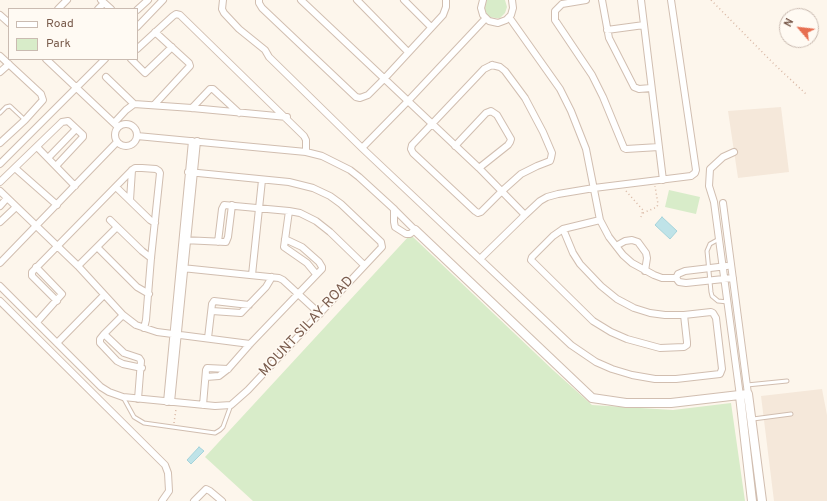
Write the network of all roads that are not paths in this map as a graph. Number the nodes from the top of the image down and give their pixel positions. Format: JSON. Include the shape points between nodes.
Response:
{"nodes":[{"id":1,"x":67,"y":0,"type":"edge"},
{"id":2,"x":163,"y":0,"type":"edge"},
{"id":3,"x":223,"y":0,"type":"edge"},
{"id":4,"x":259,"y":0,"type":"edge"},
{"id":5,"x":301,"y":0,"type":"edge"},
{"id":6,"x":357,"y":0,"type":"edge"},
{"id":7,"x":404,"y":0,"type":"edge"},
{"id":8,"x":446,"y":0,"type":"edge"},
{"id":9,"x":483,"y":0,"type":"edge"},
{"id":10,"x":512,"y":0,"type":"edge"},
{"id":11,"x":586,"y":0,"type":"edge"},
{"id":12,"x":602,"y":0,"type":"edge"},
{"id":13,"x":641,"y":0,"type":"edge"},
{"id":14,"x":671,"y":0,"type":"edge"},
{"id":15,"x":146,"y":1,"type":"edge"},
{"id":16,"x":59,"y":8,"type":"edge"},
{"id":17,"x":138,"y":9,"type":"edge"},
{"id":18,"x":0,"y":15,"type":"edge"},
{"id":19,"x":486,"y":18,"type":"junction"},
{"id":20,"x":509,"y":18,"type":"junction"},
{"id":21,"x":8,"y":23,"type":"edge"},
{"id":22,"x":644,"y":24,"type":"junction"},
{"id":23,"x":138,"y":26,"type":"edge"},
{"id":24,"x":431,"y":27,"type":"junction"},
{"id":25,"x":607,"y":30,"type":"junction"},
{"id":26,"x":155,"y":32,"type":"junction"},
{"id":27,"x":172,"y":47,"type":"junction"},
{"id":28,"x":138,"y":48,"type":"edge"},
{"id":29,"x":408,"y":52,"type":"junction"},
{"id":30,"x":0,"y":56,"type":"edge"},
{"id":31,"x":47,"y":60,"type":"edge"},
{"id":32,"x":104,"y":60,"type":"edge"},
{"id":33,"x":132,"y":60,"type":"edge"},
{"id":34,"x":9,"y":64,"type":"junction"},
{"id":35,"x":0,"y":72,"type":"edge"},
{"id":36,"x":106,"y":77,"type":"dead end"},
{"id":37,"x":384,"y":79,"type":"junction"},
{"id":38,"x":76,"y":88,"type":"junction"},
{"id":39,"x":651,"y":88,"type":"junction"},
{"id":40,"x":408,"y":101,"type":"junction"},
{"id":41,"x":134,"y":104,"type":"junction"},
{"id":42,"x":154,"y":106,"type":"junction"},
{"id":43,"x":192,"y":108,"type":"junction"},
{"id":44,"x":0,"y":112,"type":"edge"},
{"id":45,"x":239,"y":113,"type":"junction"},
{"id":46,"x":287,"y":117,"type":"junction"},
{"id":47,"x":25,"y":120,"type":"junction"},
{"id":48,"x":431,"y":124,"type":"junction"},
{"id":49,"x":116,"y":125,"type":"junction"},
{"id":50,"x":76,"y":129,"type":"junction"},
{"id":51,"x":137,"y":136,"type":"junction"},
{"id":52,"x":194,"y":141,"type":"junction"},
{"id":53,"x":117,"y":142,"type":"junction"},
{"id":54,"x":0,"y":143,"type":"edge"},
{"id":55,"x":455,"y":146,"type":"junction"},
{"id":56,"x":659,"y":147,"type":"junction"},
{"id":57,"x":37,"y":148,"type":"junction"},
{"id":58,"x":362,"y":148,"type":"junction"},
{"id":59,"x":306,"y":152,"type":"junction"},
{"id":60,"x":734,"y":152,"type":"dead end"},
{"id":61,"x":48,"y":158,"type":"junction"},
{"id":62,"x":0,"y":164,"type":"edge"},
{"id":63,"x":56,"y":166,"type":"junction"},
{"id":64,"x":15,"y":168,"type":"junction"},
{"id":65,"x":479,"y":168,"type":"junction"},
{"id":66,"x":132,"y":170,"type":"junction"},
{"id":67,"x":191,"y":172,"type":"junction"},
{"id":68,"x":262,"y":180,"type":"junction"},
{"id":69,"x":663,"y":180,"type":"junction"},
{"id":70,"x":0,"y":182,"type":"edge"},
{"id":71,"x":75,"y":186,"type":"junction"},
{"id":72,"x":116,"y":187,"type":"junction"},
{"id":73,"x":594,"y":188,"type":"junction"},
{"id":74,"x":0,"y":191,"type":"edge"},
{"id":75,"x":502,"y":191,"type":"junction"},
{"id":76,"x":7,"y":198,"type":"junction"},
{"id":77,"x":130,"y":200,"type":"junction"},
{"id":78,"x":723,"y":203,"type":"dead end"},
{"id":79,"x":56,"y":205,"type":"junction"},
{"id":80,"x":232,"y":205,"type":"junction"},
{"id":81,"x":0,"y":206,"type":"edge"},
{"id":82,"x":16,"y":207,"type":"junction"},
{"id":83,"x":259,"y":208,"type":"junction"},
{"id":84,"x":394,"y":209,"type":"junction"},
{"id":85,"x":289,"y":212,"type":"junction"},
{"id":86,"x":525,"y":215,"type":"junction"},
{"id":87,"x":110,"y":220,"type":"dead end"},
{"id":88,"x":600,"y":220,"type":"junction"},
{"id":89,"x":0,"y":222,"type":"edge"},
{"id":90,"x":155,"y":223,"type":"junction"},
{"id":91,"x":36,"y":226,"type":"junction"},
{"id":92,"x":117,"y":227,"type":"junction"},
{"id":93,"x":563,"y":228,"type":"junction"},
{"id":94,"x":415,"y":230,"type":"junction"},
{"id":95,"x":285,"y":239,"type":"junction"},
{"id":96,"x":719,"y":239,"type":"junction"},
{"id":97,"x":184,"y":241,"type":"junction"},
{"id":98,"x":218,"y":242,"type":"junction"},
{"id":99,"x":616,"y":246,"type":"junction"},
{"id":100,"x":56,"y":247,"type":"junction"},
{"id":101,"x":97,"y":247,"type":"junction"},
{"id":102,"x":151,"y":258,"type":"junction"},
{"id":103,"x":480,"y":259,"type":"junction"},
{"id":104,"x":0,"y":263,"type":"edge"},
{"id":105,"x":364,"y":265,"type":"junction"},
{"id":106,"x":78,"y":266,"type":"junction"},
{"id":107,"x":731,"y":266,"type":"junction"},
{"id":108,"x":723,"y":267,"type":"junction"},
{"id":109,"x":182,"y":268,"type":"junction"},
{"id":110,"x":709,"y":268,"type":"junction"},
{"id":111,"x":645,"y":271,"type":"junction"},
{"id":112,"x":316,"y":274,"type":"junction"},
{"id":113,"x":252,"y":275,"type":"junction"},
{"id":114,"x":272,"y":277,"type":"junction"},
{"id":115,"x":676,"y":278,"type":"junction"},
{"id":116,"x":733,"y":278,"type":"junction"},
{"id":117,"x":724,"y":279,"type":"junction"},
{"id":118,"x":710,"y":281,"type":"junction"},
{"id":119,"x":0,"y":286,"type":"edge"},
{"id":120,"x":149,"y":294,"type":"junction"},
{"id":121,"x":297,"y":294,"type":"junction"},
{"id":122,"x":104,"y":295,"type":"junction"},
{"id":123,"x":0,"y":301,"type":"edge"},
{"id":124,"x":728,"y":302,"type":"junction"},
{"id":125,"x":249,"y":304,"type":"junction"},
{"id":126,"x":212,"y":310,"type":"junction"},
{"id":127,"x":320,"y":314,"type":"junction"},
{"id":128,"x":123,"y":315,"type":"junction"},
{"id":129,"x":684,"y":315,"type":"junction"},
{"id":130,"x":37,"y":322,"type":"junction"},
{"id":131,"x":144,"y":328,"type":"junction"},
{"id":132,"x":104,"y":334,"type":"junction"},
{"id":133,"x":176,"y":334,"type":"junction"},
{"id":134,"x":208,"y":338,"type":"junction"},
{"id":135,"x":57,"y":343,"type":"junction"},
{"id":136,"x":250,"y":344,"type":"junction"},
{"id":137,"x":142,"y":368,"type":"junction"},
{"id":138,"x":228,"y":369,"type":"junction"},
{"id":139,"x":206,"y":377,"type":"junction"},
{"id":140,"x":787,"y":381,"type":"dead end"},
{"id":141,"x":747,"y":385,"type":"junction"},
{"id":142,"x":744,"y":395,"type":"junction"},
{"id":143,"x":123,"y":397,"type":"junction"},
{"id":144,"x":138,"y":398,"type":"junction"},
{"id":145,"x":172,"y":402,"type":"junction"},
{"id":146,"x":203,"y":405,"type":"junction"},
{"id":147,"x":230,"y":405,"type":"junction"},
{"id":148,"x":791,"y":414,"type":"dead end"},
{"id":149,"x":751,"y":419,"type":"junction"},
{"id":150,"x":162,"y":501,"type":"edge"},
{"id":151,"x":194,"y":501,"type":"edge"},
{"id":152,"x":222,"y":501,"type":"edge"},
{"id":153,"x":752,"y":501,"type":"edge"},
{"id":154,"x":762,"y":501,"type":"edge"}],
"edges":[{"from":1,"to":16,"type":"street"},
{"from":2,"to":23,"type":"street"},
{"from":3,"to":58,"type":"street","via":[[222,9],[231,21],[267,52],[269,57]]},
{"from":4,"to":37,"type":"street","via":[[262,8],[356,97],[368,95]]},
{"from":5,"to":37,"type":"street"},
{"from":6,"to":29,"type":"street"},
{"from":7,"to":24,"type":"street"},
{"from":8,"to":24,"type":"street","via":[[445,12]]},
{"from":9,"to":19,"type":"street","via":[[481,8]]},
{"from":10,"to":20,"type":"street","via":[[513,8]]},
{"from":11,"to":56,"type":"street","via":[[562,4],[555,11],[555,20],[592,75],[624,148],[626,150]]},
{"from":12,"to":25,"type":"street"},
{"from":13,"to":22,"type":"street"},
{"from":14,"to":69,"type":"street","via":[[696,173]]},
{"from":15,"to":17,"type":"street"},
{"from":18,"to":21,"type":"street"},
{"from":19,"to":20,"type":"street","via":[[498,23]]},
{"from":19,"to":40,"type":"street"},
{"from":20,"to":73,"type":"street","via":[[556,83],[571,111],[586,150]]},
{"from":22,"to":25,"type":"street"},
{"from":22,"to":39,"type":"street"},
{"from":24,"to":29,"type":"street"},
{"from":25,"to":39,"type":"street","via":[[611,44],[634,87]]},
{"from":26,"to":27,"type":"street"},
{"from":26,"to":28,"type":"street"},
{"from":26,"to":46,"type":"street","via":[[173,16],[180,15]]},
{"from":27,"to":33,"type":"street","via":[[145,73]]},
{"from":27,"to":42,"type":"street","via":[[190,66]]},
{"from":29,"to":37,"type":"street"},
{"from":30,"to":34,"type":"street"},
{"from":31,"to":38,"type":"street"},
{"from":32,"to":38,"type":"street"},
{"from":34,"to":35,"type":"street"},
{"from":34,"to":47,"type":"street","via":[[43,97],[42,102]]},
{"from":36,"to":41,"type":"street"},
{"from":37,"to":40,"type":"street"},
{"from":38,"to":49,"type":"street"},
{"from":38,"to":62,"type":"street"},
{"from":39,"to":56,"type":"street"},
{"from":40,"to":48,"type":"street"},
{"from":40,"to":58,"type":"street"},
{"from":41,"to":42,"type":"street"},
{"from":41,"to":49,"type":"street","via":[[126,110]]},
{"from":42,"to":43,"type":"street"},
{"from":43,"to":45,"type":"street"},
{"from":43,"to":45,"type":"street","via":[[210,89],[213,89]]},
{"from":44,"to":47,"type":"lane","via":[[10,106]]},
{"from":45,"to":46,"type":"street"},
{"from":46,"to":59,"type":"street","via":[[304,136]]},
{"from":47,"to":54,"type":"street"},
{"from":48,"to":55,"type":"street"},
{"from":48,"to":75,"type":"street","via":[[412,145],[413,153],[478,213]]},
{"from":48,"to":75,"type":"street","via":[[484,69],[492,65],[505,71],[531,108],[552,153],[550,161],[521,174]]},
{"from":49,"to":51,"type":"street","via":[[130,124]]},
{"from":49,"to":53,"type":"street"},
{"from":50,"to":57,"type":"street","via":[[68,121],[62,122]]},
{"from":50,"to":61,"type":"street"},
{"from":50,"to":63,"type":"street","via":[[83,137]]},
{"from":51,"to":52,"type":"street"},
{"from":51,"to":53,"type":"street","via":[[131,145],[124,146]]},
{"from":52,"to":59,"type":"street"},
{"from":52,"to":67,"type":"street"},
{"from":53,"to":71,"type":"street"},
{"from":55,"to":65,"type":"street"},
{"from":55,"to":65,"type":"street","via":[[486,113],[491,111],[497,115],[511,139],[510,142]]},
{"from":56,"to":69,"type":"street"},
{"from":57,"to":61,"type":"street"},
{"from":57,"to":64,"type":"street"},
{"from":58,"to":103,"type":"street"},
{"from":59,"to":84,"type":"street","via":[[322,156],[350,170]]},
{"from":60,"to":96,"type":"street","via":[[723,157],[710,169],[709,186]]},
{"from":61,"to":63,"type":"street"},
{"from":63,"to":71,"type":"street"},
{"from":64,"to":70,"type":"street"},
{"from":64,"to":79,"type":"street"},
{"from":65,"to":75,"type":"street"},
{"from":66,"to":72,"type":"street"},
{"from":66,"to":77,"type":"street"},
{"from":66,"to":90,"type":"street","via":[[142,168],[159,171]]},
{"from":67,"to":68,"type":"street"},
{"from":67,"to":97,"type":"street"},
{"from":68,"to":83,"type":"street"},
{"from":68,"to":105,"type":"street","name":"MOUNT SILAY ROAD","via":[[305,185],[341,204],[381,242],[382,248]]},
{"from":69,"to":73,"type":"street"},
{"from":71,"to":79,"type":"street"},
{"from":72,"to":77,"type":"street"},
{"from":72,"to":100,"type":"street"},
{"from":73,"to":86,"type":"street","via":[[547,197]]},
{"from":73,"to":88,"type":"street"},
{"from":74,"to":76,"type":"street"},
{"from":75,"to":86,"type":"street"},
{"from":76,"to":81,"type":"street"},
{"from":76,"to":82,"type":"street"},
{"from":77,"to":90,"type":"street"},
{"from":78,"to":107,"type":"street"},
{"from":79,"to":91,"type":"street"},
{"from":80,"to":83,"type":"street"},
{"from":80,"to":98,"type":"street","via":[[224,205],[222,208]]},
{"from":80,"to":98,"type":"street","via":[[228,241]]},
{"from":82,"to":89,"type":"street"},
{"from":82,"to":91,"type":"street"},
{"from":83,"to":85,"type":"street"},
{"from":83,"to":113,"type":"street"},
{"from":84,"to":94,"type":"street"},
{"from":84,"to":94,"type":"street","via":[[395,227],[406,234]]},
{"from":85,"to":95,"type":"street"},
{"from":85,"to":105,"type":"street","via":[[300,213],[316,221]]},
{"from":86,"to":103,"type":"street"},
{"from":87,"to":92,"type":"street"},
{"from":88,"to":93,"type":"street"},
{"from":88,"to":99,"type":"street"},
{"from":90,"to":102,"type":"street"},
{"from":91,"to":100,"type":"street"},
{"from":91,"to":104,"type":"street"},
{"from":92,"to":101,"type":"street"},
{"from":92,"to":102,"type":"street"},
{"from":93,"to":129,"type":"street","via":[[580,264],[617,299],[650,313]]},
{"from":93,"to":129,"type":"street","via":[[531,260],[593,321],[627,339],[660,348],[672,348],[687,345]]},
{"from":94,"to":142,"type":"street","via":[[592,398],[626,403],[672,403]]},
{"from":95,"to":112,"type":"street","via":[[284,248],[307,263]]},
{"from":95,"to":112,"type":"street","via":[[298,245],[321,264],[322,268]]},
{"from":96,"to":108,"type":"street"},
{"from":96,"to":110,"type":"lane","via":[[708,247]]},
{"from":97,"to":98,"type":"street"},
{"from":97,"to":109,"type":"street"},
{"from":99,"to":111,"type":"street","via":[[632,263]]},
{"from":99,"to":111,"type":"street","via":[[625,241],[638,242],[646,253]]},
{"from":100,"to":106,"type":"street"},
{"from":100,"to":130,"type":"street","via":[[32,272],[32,276],[57,301]]},
{"from":101,"to":106,"type":"street"},
{"from":101,"to":120,"type":"street","via":[[137,287]]},
{"from":102,"to":120,"type":"street"},
{"from":103,"to":129,"type":"street","via":[[571,345],[596,362],[632,375],[676,379],[720,374],[722,369],[715,315],[711,312]]},
{"from":105,"to":127,"type":"street","name":"MOUNT SILAY ROAD"},
{"from":106,"to":122,"type":"street"},
{"from":107,"to":108,"type":"street"},
{"from":107,"to":116,"type":"street"},
{"from":108,"to":110,"type":"street"},
{"from":108,"to":117,"type":"street"},
{"from":109,"to":113,"type":"street"},
{"from":109,"to":133,"type":"street"},
{"from":110,"to":115,"type":"street","via":[[685,271]]},
{"from":110,"to":118,"type":"lane"},
{"from":111,"to":115,"type":"street","via":[[662,278]]},
{"from":112,"to":121,"type":"street"},
{"from":113,"to":114,"type":"street"},
{"from":114,"to":121,"type":"street","via":[[283,280]]},
{"from":114,"to":125,"type":"street"},
{"from":115,"to":118,"type":"street","via":[[679,282],[686,283]]},
{"from":116,"to":117,"type":"street"},
{"from":116,"to":141,"type":"street"},
{"from":117,"to":118,"type":"street"},
{"from":117,"to":124,"type":"street"},
{"from":118,"to":124,"type":"lane","via":[[712,296],[718,301]]},
{"from":119,"to":130,"type":"street"},
{"from":120,"to":131,"type":"street"},
{"from":121,"to":127,"type":"street"},
{"from":121,"to":136,"type":"street"},
{"from":122,"to":128,"type":"street"},
{"from":122,"to":135,"type":"street"},
{"from":123,"to":150,"type":"street","via":[[165,465],[169,491]]},
{"from":124,"to":142,"type":"street"},
{"from":125,"to":126,"type":"street","via":[[241,313]]},
{"from":125,"to":126,"type":"street","via":[[215,300]]},
{"from":126,"to":134,"type":"street"},
{"from":127,"to":147,"type":"street","name":"MOUNT SILAY ROAD","via":[[248,390]]},
{"from":128,"to":131,"type":"street"},
{"from":128,"to":132,"type":"street"},
{"from":130,"to":135,"type":"street"},
{"from":131,"to":133,"type":"street"},
{"from":132,"to":137,"type":"street","via":[[124,353],[140,359]]},
{"from":132,"to":137,"type":"street","via":[[100,343],[117,361]]},
{"from":133,"to":134,"type":"street"},
{"from":133,"to":145,"type":"street"},
{"from":134,"to":136,"type":"street"},
{"from":135,"to":143,"type":"street","via":[[101,387]]},
{"from":136,"to":138,"type":"street"},
{"from":137,"to":144,"type":"street"},
{"from":138,"to":139,"type":"street","via":[[219,376]]},
{"from":138,"to":139,"type":"street","via":[[209,367],[206,370]]},
{"from":139,"to":146,"type":"street"},
{"from":140,"to":141,"type":"lane"},
{"from":141,"to":142,"type":"street"},
{"from":142,"to":149,"type":"street"},
{"from":142,"to":153,"type":"street"},
{"from":143,"to":144,"type":"street"},
{"from":143,"to":147,"type":"lane","via":[[139,422],[217,432],[223,427]]},
{"from":144,"to":145,"type":"street"},
{"from":145,"to":146,"type":"street"},
{"from":146,"to":147,"type":"street"},
{"from":148,"to":149,"type":"lane"},
{"from":149,"to":154,"type":"street"},
{"from":151,"to":152,"type":"street","via":[[206,489]]}]}
